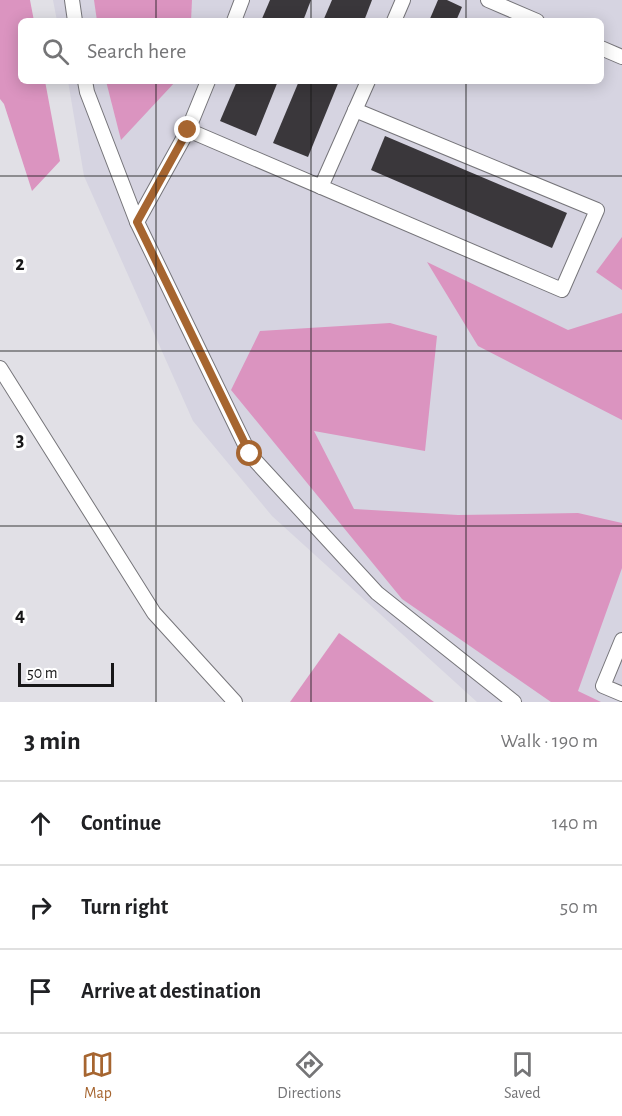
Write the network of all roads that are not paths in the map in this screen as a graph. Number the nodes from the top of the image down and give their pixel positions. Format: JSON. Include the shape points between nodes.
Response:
{"nodes":[{"id":1,"x":72,"y":0,"type":"edge"},
{"id":2,"x":242,"y":0,"type":"edge"},
{"id":3,"x":403,"y":0,"type":"edge"},
{"id":4,"x":488,"y":0,"type":"edge"},
{"id":5,"x":75,"y":18,"type":"edge"},
{"id":6,"x":235,"y":18,"type":"edge"},
{"id":7,"x":395,"y":18,"type":"edge"},
{"id":8,"x":530,"y":18,"type":"edge"},
{"id":9,"x":604,"y":49,"type":"edge"},
{"id":10,"x":622,"y":57,"type":"edge"},
{"id":11,"x":86,"y":84,"type":"edge"},
{"id":12,"x":207,"y":84,"type":"edge"},
{"id":13,"x":367,"y":84,"type":"edge"},
{"id":14,"x":355,"y":110,"type":"junction"},
{"id":15,"x":188,"y":130,"type":"junction"},
{"id":16,"x":321,"y":188,"type":"junction"},
{"id":17,"x":137,"y":222,"type":"junction"},
{"id":18,"x":0,"y":368,"type":"edge"},
{"id":19,"x":622,"y":640,"type":"edge"},
{"id":20,"x":622,"y":694,"type":"edge"},
{"id":21,"x":235,"y":702,"type":"edge"},
{"id":22,"x":514,"y":702,"type":"edge"}],
"edges":[{"from":1,"to":5,"type":"lane"},
{"from":2,"to":6,"type":"lane"},
{"from":3,"to":7,"type":"lane"},
{"from":4,"to":8,"type":"lane"},
{"from":9,"to":10,"type":"lane"},
{"from":11,"to":17,"type":"lane"},
{"from":12,"to":15,"type":"lane"},
{"from":13,"to":14,"type":"lane"},
{"from":14,"to":16,"type":"lane"},
{"from":14,"to":16,"type":"lane","via":[[597,210],[562,290]]},
{"from":15,"to":16,"type":"lane"},
{"from":15,"to":17,"type":"lane"},
{"from":17,"to":22,"type":"lane","via":[[250,454],[377,593]]},
{"from":18,"to":21,"type":"lane","via":[[154,613]]},
{"from":19,"to":20,"type":"lane","via":[[603,686]]}]}
